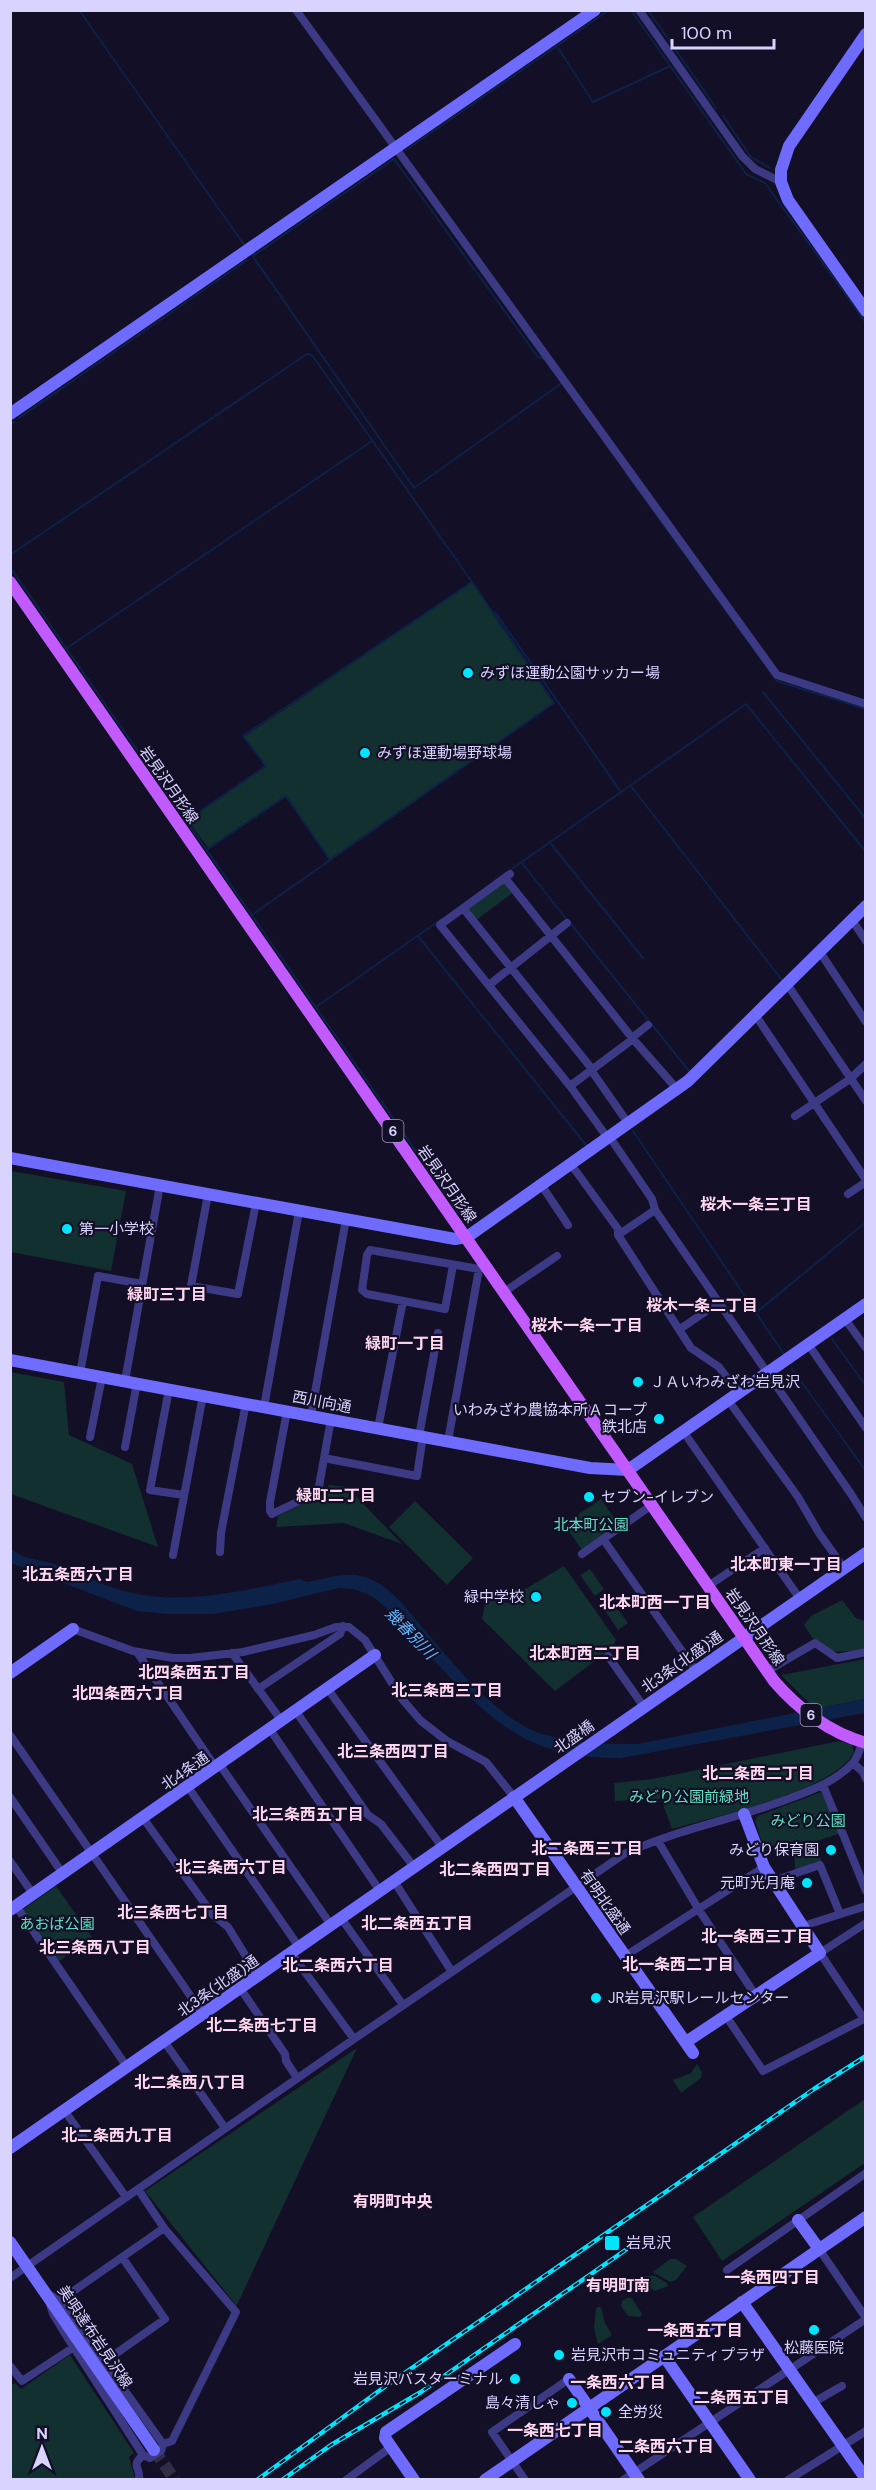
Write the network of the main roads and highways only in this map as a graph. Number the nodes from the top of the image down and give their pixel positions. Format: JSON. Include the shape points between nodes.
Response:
{"nodes":[{"id":1,"x":10,"y":582,"type":"edge"},
{"id":2,"x":861,"y":1742,"type":"edge"}],
"edges":[{"from":1,"to":2,"type":"main road","name":"岩見沢月形線","number":"6","via":[[466,1237],[483,1268],[504,1292],[771,1676],[787,1696],[814,1717]]}]}
